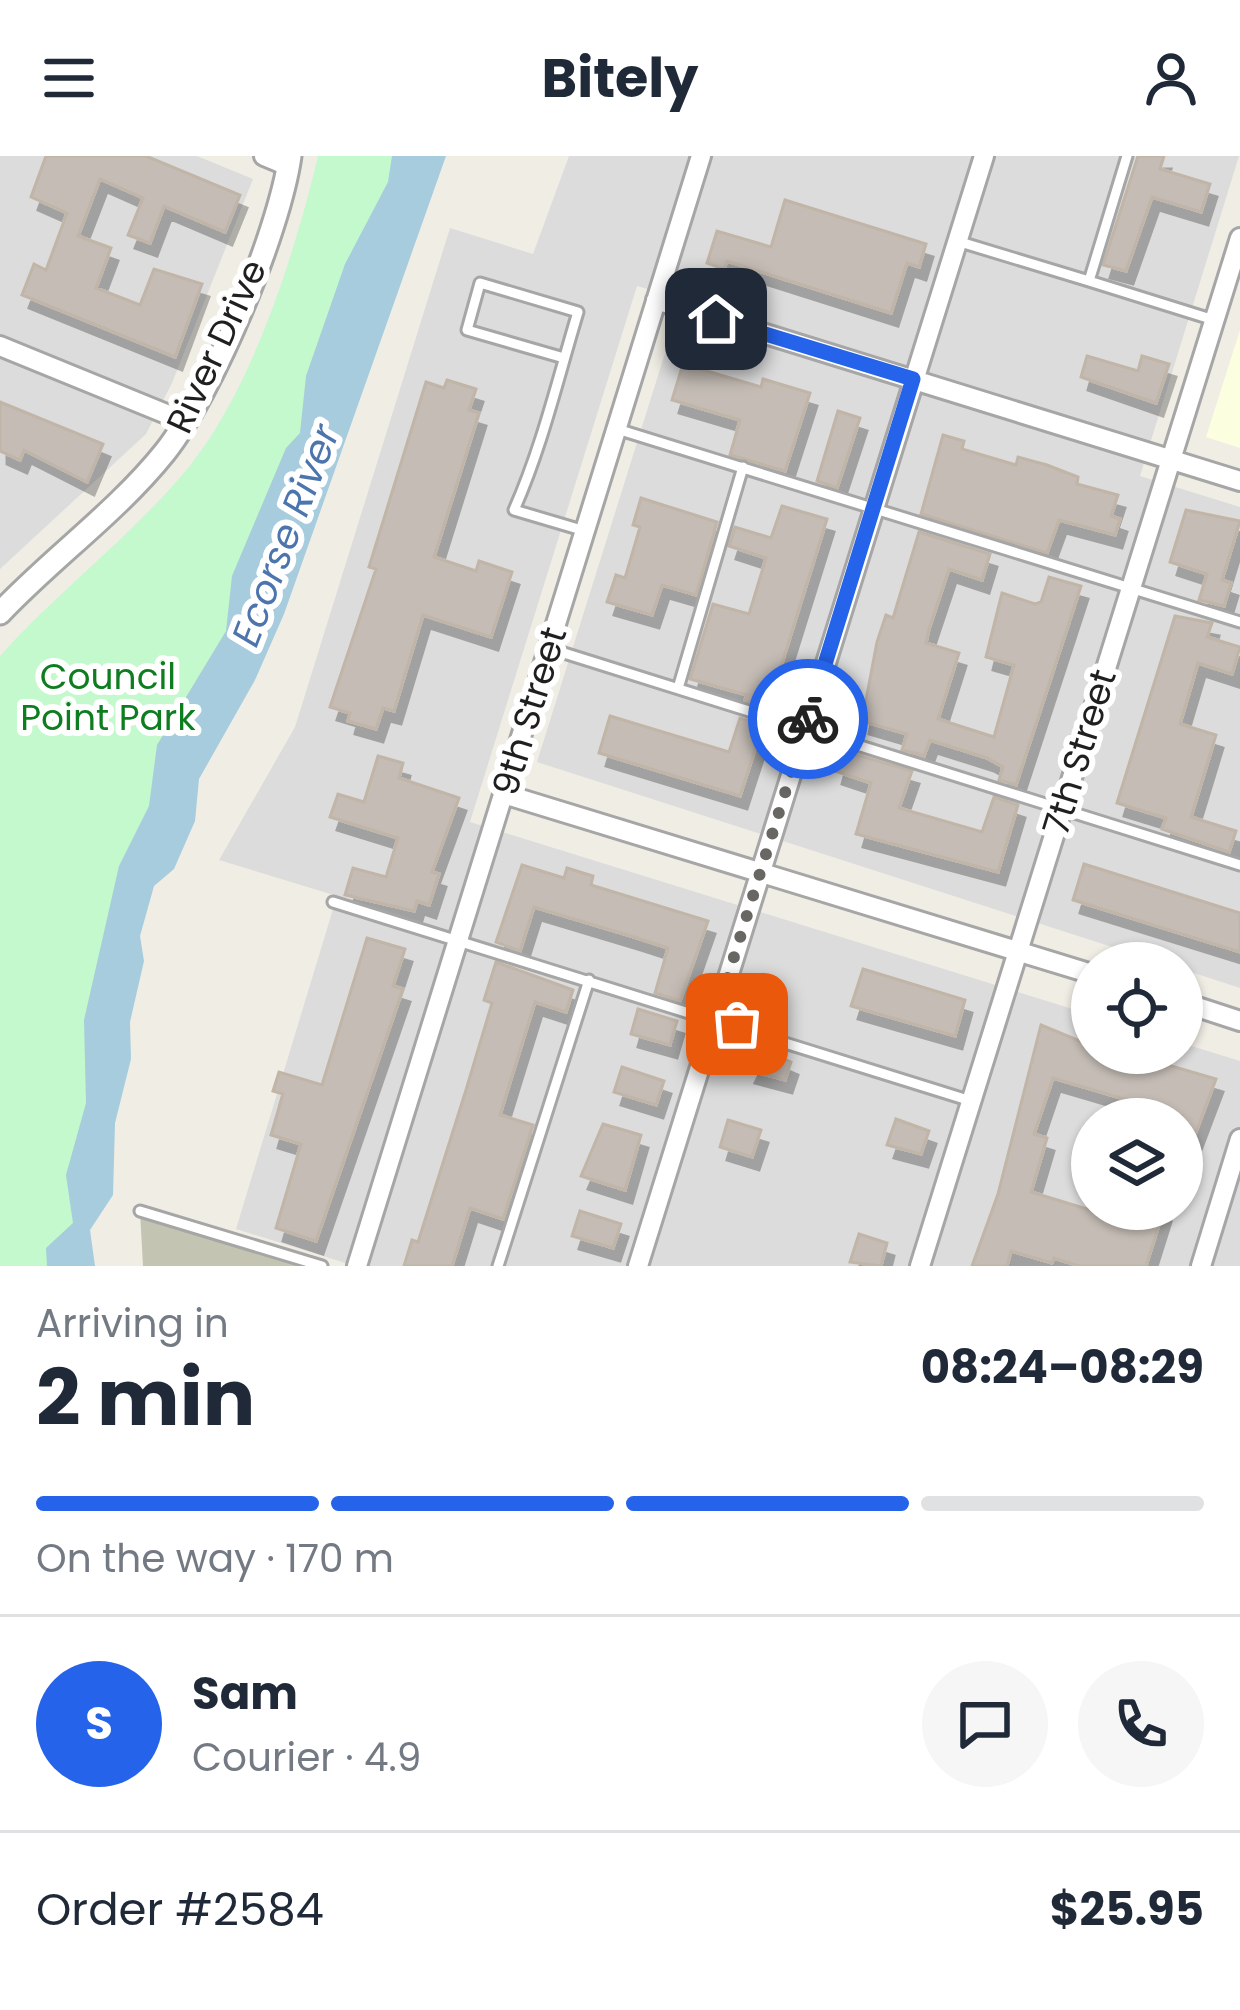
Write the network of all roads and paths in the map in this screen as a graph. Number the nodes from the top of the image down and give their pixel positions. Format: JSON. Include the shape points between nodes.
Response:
{"nodes":[{"id":1,"x":264,"y":156,"type":"edge"},
{"id":2,"x":701,"y":156,"type":"edge"},
{"id":3,"x":984,"y":156,"type":"edge"},
{"id":4,"x":1127,"y":156,"type":"edge"},
{"id":5,"x":289,"y":161,"type":"edge"},
{"id":6,"x":1240,"y":238,"type":"edge"},
{"id":7,"x":957,"y":241,"type":"junction"},
{"id":8,"x":1089,"y":281,"type":"junction"},
{"id":9,"x":656,"y":300,"type":"junction"},
{"id":10,"x":1214,"y":320,"type":"junction"},
{"id":11,"x":0,"y":346,"type":"edge"},
{"id":12,"x":564,"y":358,"type":"junction"},
{"id":13,"x":913,"y":379,"type":"junction"},
{"id":14,"x":186,"y":422,"type":"junction"},
{"id":15,"x":616,"y":429,"type":"junction"},
{"id":16,"x":1170,"y":459,"type":"junction"},
{"id":17,"x":743,"y":467,"type":"junction"},
{"id":18,"x":1240,"y":481,"type":"edge"},
{"id":19,"x":873,"y":507,"type":"junction"},
{"id":20,"x":585,"y":531,"type":"junction"},
{"id":21,"x":1130,"y":588,"type":"junction"},
{"id":22,"x":0,"y":613,"type":"edge"},
{"id":23,"x":1240,"y":622,"type":"edge"},
{"id":24,"x":548,"y":648,"type":"junction"},
{"id":25,"x":679,"y":685,"type":"junction"},
{"id":26,"x":805,"y":727,"type":"junction"},
{"id":27,"x":504,"y":794,"type":"junction"},
{"id":28,"x":1062,"y":807,"type":"junction"},
{"id":29,"x":1240,"y":866,"type":"edge"},
{"id":30,"x":760,"y":873,"type":"junction"},
{"id":31,"x":333,"y":902,"type":"dead end"},
{"id":32,"x":458,"y":942,"type":"junction"},
{"id":33,"x":1017,"y":953,"type":"junction"},
{"id":34,"x":1071,"y":968,"type":"edge"},
{"id":35,"x":589,"y":980,"type":"junction"},
{"id":36,"x":1203,"y":1010,"type":"edge"},
{"id":37,"x":715,"y":1018,"type":"junction"},
{"id":38,"x":1240,"y":1021,"type":"edge"},
{"id":39,"x":971,"y":1101,"type":"junction"},
{"id":40,"x":1240,"y":1139,"type":"edge"},
{"id":41,"x":1234,"y":1180,"type":"edge"},
{"id":42,"x":140,"y":1211,"type":"dead end"},
{"id":43,"x":322,"y":1266,"type":"edge"},
{"id":44,"x":357,"y":1266,"type":"edge"},
{"id":45,"x":498,"y":1266,"type":"edge"},
{"id":46,"x":638,"y":1266,"type":"edge"},
{"id":47,"x":920,"y":1266,"type":"edge"},
{"id":48,"x":1201,"y":1266,"type":"edge"}],
"edges":[{"from":1,"to":5,"type":"street"},
{"from":2,"to":9,"type":"street","name":"9th Street"},
{"from":3,"to":7,"type":"street"},
{"from":4,"to":8,"type":"lane"},
{"from":5,"to":14,"type":"street","name":"River Drive","via":[[236,314]]},
{"from":6,"to":10,"type":"street","name":"7th Street"},
{"from":7,"to":8,"type":"lane"},
{"from":7,"to":13,"type":"street"},
{"from":8,"to":10,"type":"lane"},
{"from":9,"to":13,"type":"street"},
{"from":9,"to":15,"type":"street","name":"9th Street"},
{"from":10,"to":16,"type":"street","name":"7th Street"},
{"from":11,"to":14,"type":"street"},
{"from":12,"to":12,"type":"lane","via":[[578,312],[480,283],[467,330]]},
{"from":12,"to":20,"type":"lane","via":[[514,510]]},
{"from":13,"to":16,"type":"street"},
{"from":13,"to":19,"type":"street"},
{"from":14,"to":22,"type":"street","name":"River Drive","via":[[127,494]]},
{"from":15,"to":17,"type":"lane"},
{"from":15,"to":20,"type":"street","name":"9th Street"},
{"from":16,"to":18,"type":"street"},
{"from":16,"to":21,"type":"street","name":"7th Street"},
{"from":17,"to":19,"type":"lane"},
{"from":17,"to":25,"type":"lane"},
{"from":19,"to":21,"type":"lane"},
{"from":19,"to":26,"type":"street"},
{"from":20,"to":24,"type":"street","name":"9th Street"},
{"from":21,"to":23,"type":"lane"},
{"from":21,"to":28,"type":"street","name":"7th Street"},
{"from":24,"to":25,"type":"lane"},
{"from":24,"to":27,"type":"street","name":"9th Street"},
{"from":25,"to":26,"type":"lane"},
{"from":26,"to":28,"type":"lane"},
{"from":26,"to":30,"type":"street"},
{"from":27,"to":30,"type":"street"},
{"from":27,"to":32,"type":"street","name":"9th Street"},
{"from":28,"to":29,"type":"lane"},
{"from":28,"to":33,"type":"street","name":"7th Street"},
{"from":30,"to":33,"type":"street"},
{"from":30,"to":37,"type":"street"},
{"from":31,"to":32,"type":"lane"},
{"from":32,"to":35,"type":"lane"},
{"from":32,"to":44,"type":"street","name":"9th Street"},
{"from":33,"to":34,"type":"street"},
{"from":33,"to":39,"type":"street","name":"7th Street"},
{"from":35,"to":37,"type":"lane"},
{"from":35,"to":45,"type":"lane"},
{"from":36,"to":38,"type":"street"},
{"from":37,"to":39,"type":"lane"},
{"from":37,"to":46,"type":"street"},
{"from":39,"to":47,"type":"street","name":"7th Street"},
{"from":40,"to":41,"type":"street"},
{"from":41,"to":48,"type":"street"},
{"from":42,"to":43,"type":"lane"}]}
